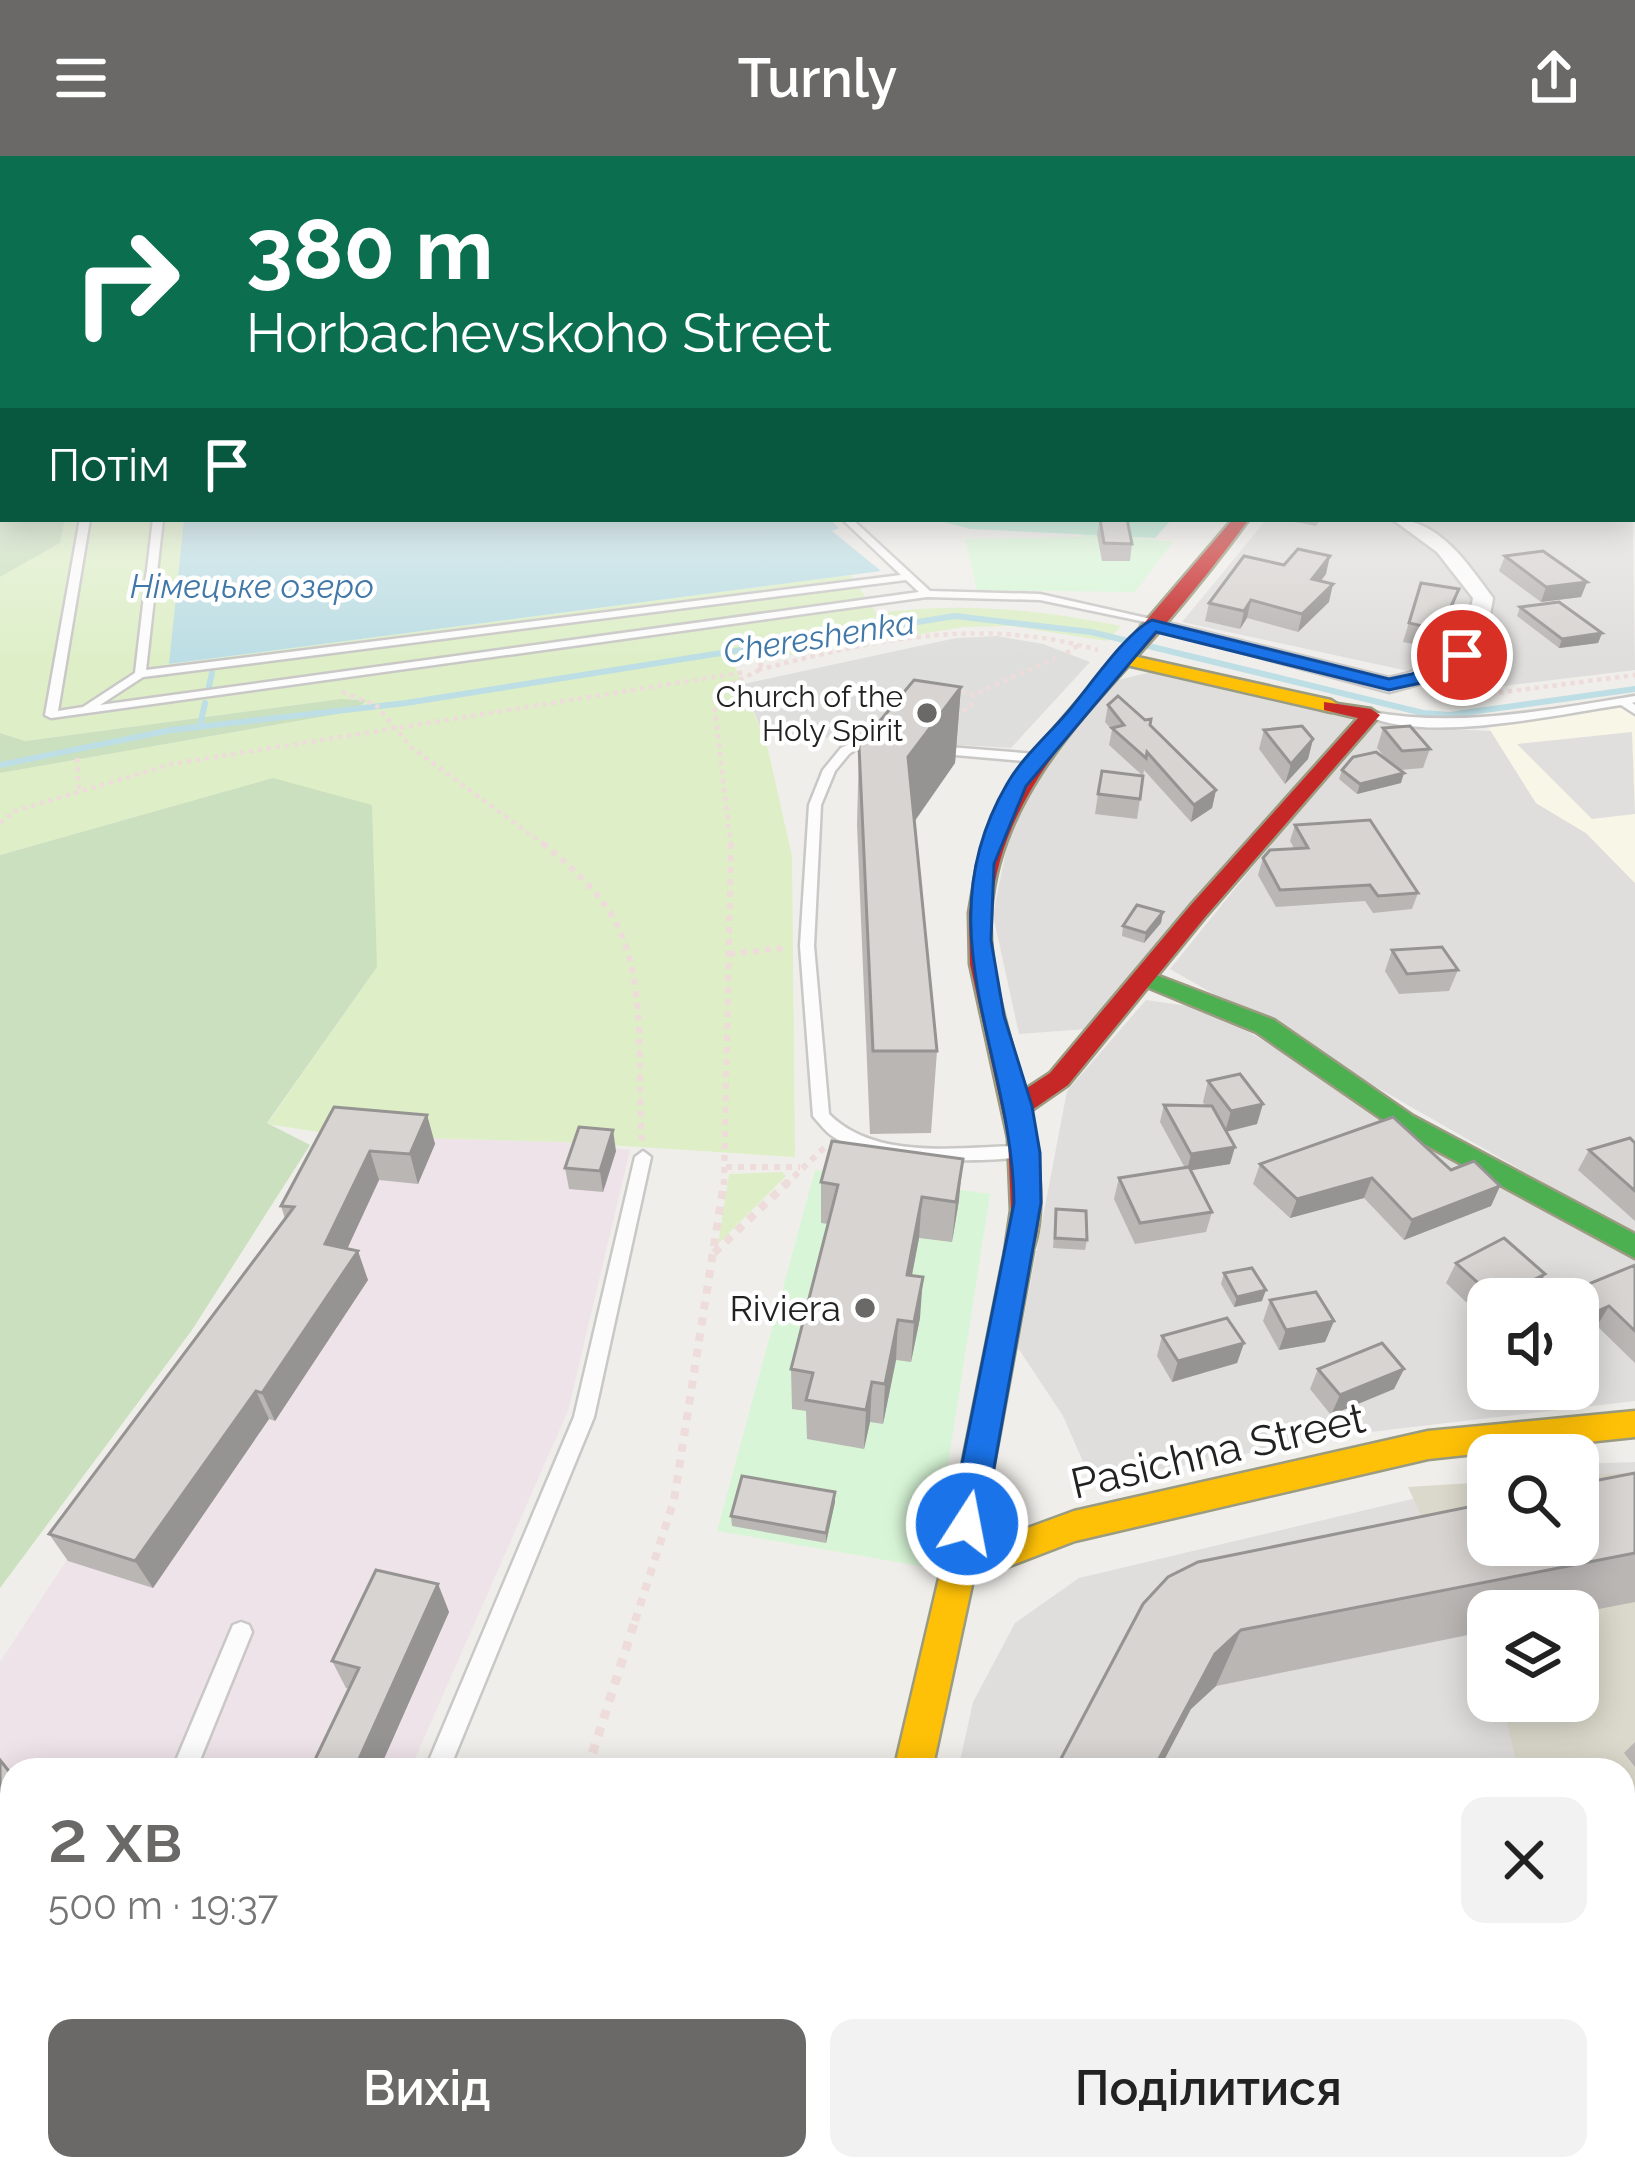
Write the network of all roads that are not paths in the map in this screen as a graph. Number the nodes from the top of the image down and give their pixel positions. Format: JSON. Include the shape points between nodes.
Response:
{"nodes":[{"id":1,"x":84,"y":522,"type":"edge"},
{"id":2,"x":158,"y":522,"type":"edge"},
{"id":3,"x":850,"y":522,"type":"edge"},
{"id":4,"x":1239,"y":522,"type":"edge"},
{"id":5,"x":1405,"y":522,"type":"edge"},
{"id":6,"x":906,"y":577,"type":"junction"},
{"id":7,"x":927,"y":594,"type":"junction"},
{"id":8,"x":1142,"y":638,"type":"junction"},
{"id":9,"x":140,"y":674,"type":"junction"},
{"id":10,"x":1629,"y":700,"type":"edge"},
{"id":11,"x":83,"y":710,"type":"junction"},
{"id":12,"x":1635,"y":711,"type":"edge"},
{"id":13,"x":1371,"y":715,"type":"junction"},
{"id":14,"x":907,"y":748,"type":"edge"},
{"id":15,"x":928,"y":749,"type":"edge"},
{"id":16,"x":1036,"y":758,"type":"junction"},
{"id":17,"x":1143,"y":977,"type":"junction"},
{"id":18,"x":1019,"y":1106,"type":"junction"},
{"id":19,"x":1027,"y":1153,"type":"junction"},
{"id":20,"x":644,"y":1157,"type":"road end"},
{"id":21,"x":1635,"y":1247,"type":"edge"},
{"id":22,"x":1635,"y":1424,"type":"edge"},
{"id":23,"x":958,"y":1570,"type":"junction"},
{"id":24,"x":241,"y":1632,"type":"dead end"},
{"id":25,"x":189,"y":1758,"type":"edge"},
{"id":26,"x":441,"y":1758,"type":"edge"},
{"id":27,"x":917,"y":1758,"type":"edge"}],
"edges":[{"from":1,"to":11,"type":"lane","via":[[51,715]]},
{"from":2,"to":9,"type":"lane"},
{"from":3,"to":6,"type":"lane"},
{"from":4,"to":8,"type":"street"},
{"from":5,"to":8,"type":"street","via":[[1444,548],[1483,598],[1477,634],[1462,655],[1418,678],[1389,685]]},
{"from":6,"to":7,"type":"lane"},
{"from":6,"to":9,"type":"lane"},
{"from":7,"to":8,"type":"lane","via":[[1065,600]]},
{"from":7,"to":11,"type":"lane"},
{"from":8,"to":13,"type":"street"},
{"from":8,"to":16,"type":"street"},
{"from":9,"to":11,"type":"lane"},
{"from":10,"to":12,"type":"lane"},
{"from":10,"to":13,"type":"lane","via":[[1485,722],[1406,724]]},
{"from":13,"to":17,"type":"street"},
{"from":14,"to":19,"type":"lane","via":[[853,746],[829,770],[814,806],[807,946],[818,1106],[837,1135],[881,1148]]},
{"from":15,"to":16,"type":"lane"},
{"from":16,"to":18,"type":"street","via":[[1002,813],[982,883],[980,940],[992,1016]]},
{"from":17,"to":18,"type":"street","via":[[1059,1078]]},
{"from":17,"to":21,"type":"street","via":[[1265,1026],[1404,1122]]},
{"from":18,"to":19,"type":"street"},
{"from":19,"to":23,"type":"street","via":[[1028,1203]]},
{"from":20,"to":26,"type":"lane","via":[[584,1417]]},
{"from":22,"to":23,"type":"street","name":"Pasichna Street","via":[[1427,1445],[1074,1526]]},
{"from":23,"to":27,"type":"street"},
{"from":24,"to":25,"type":"lane"}]}
